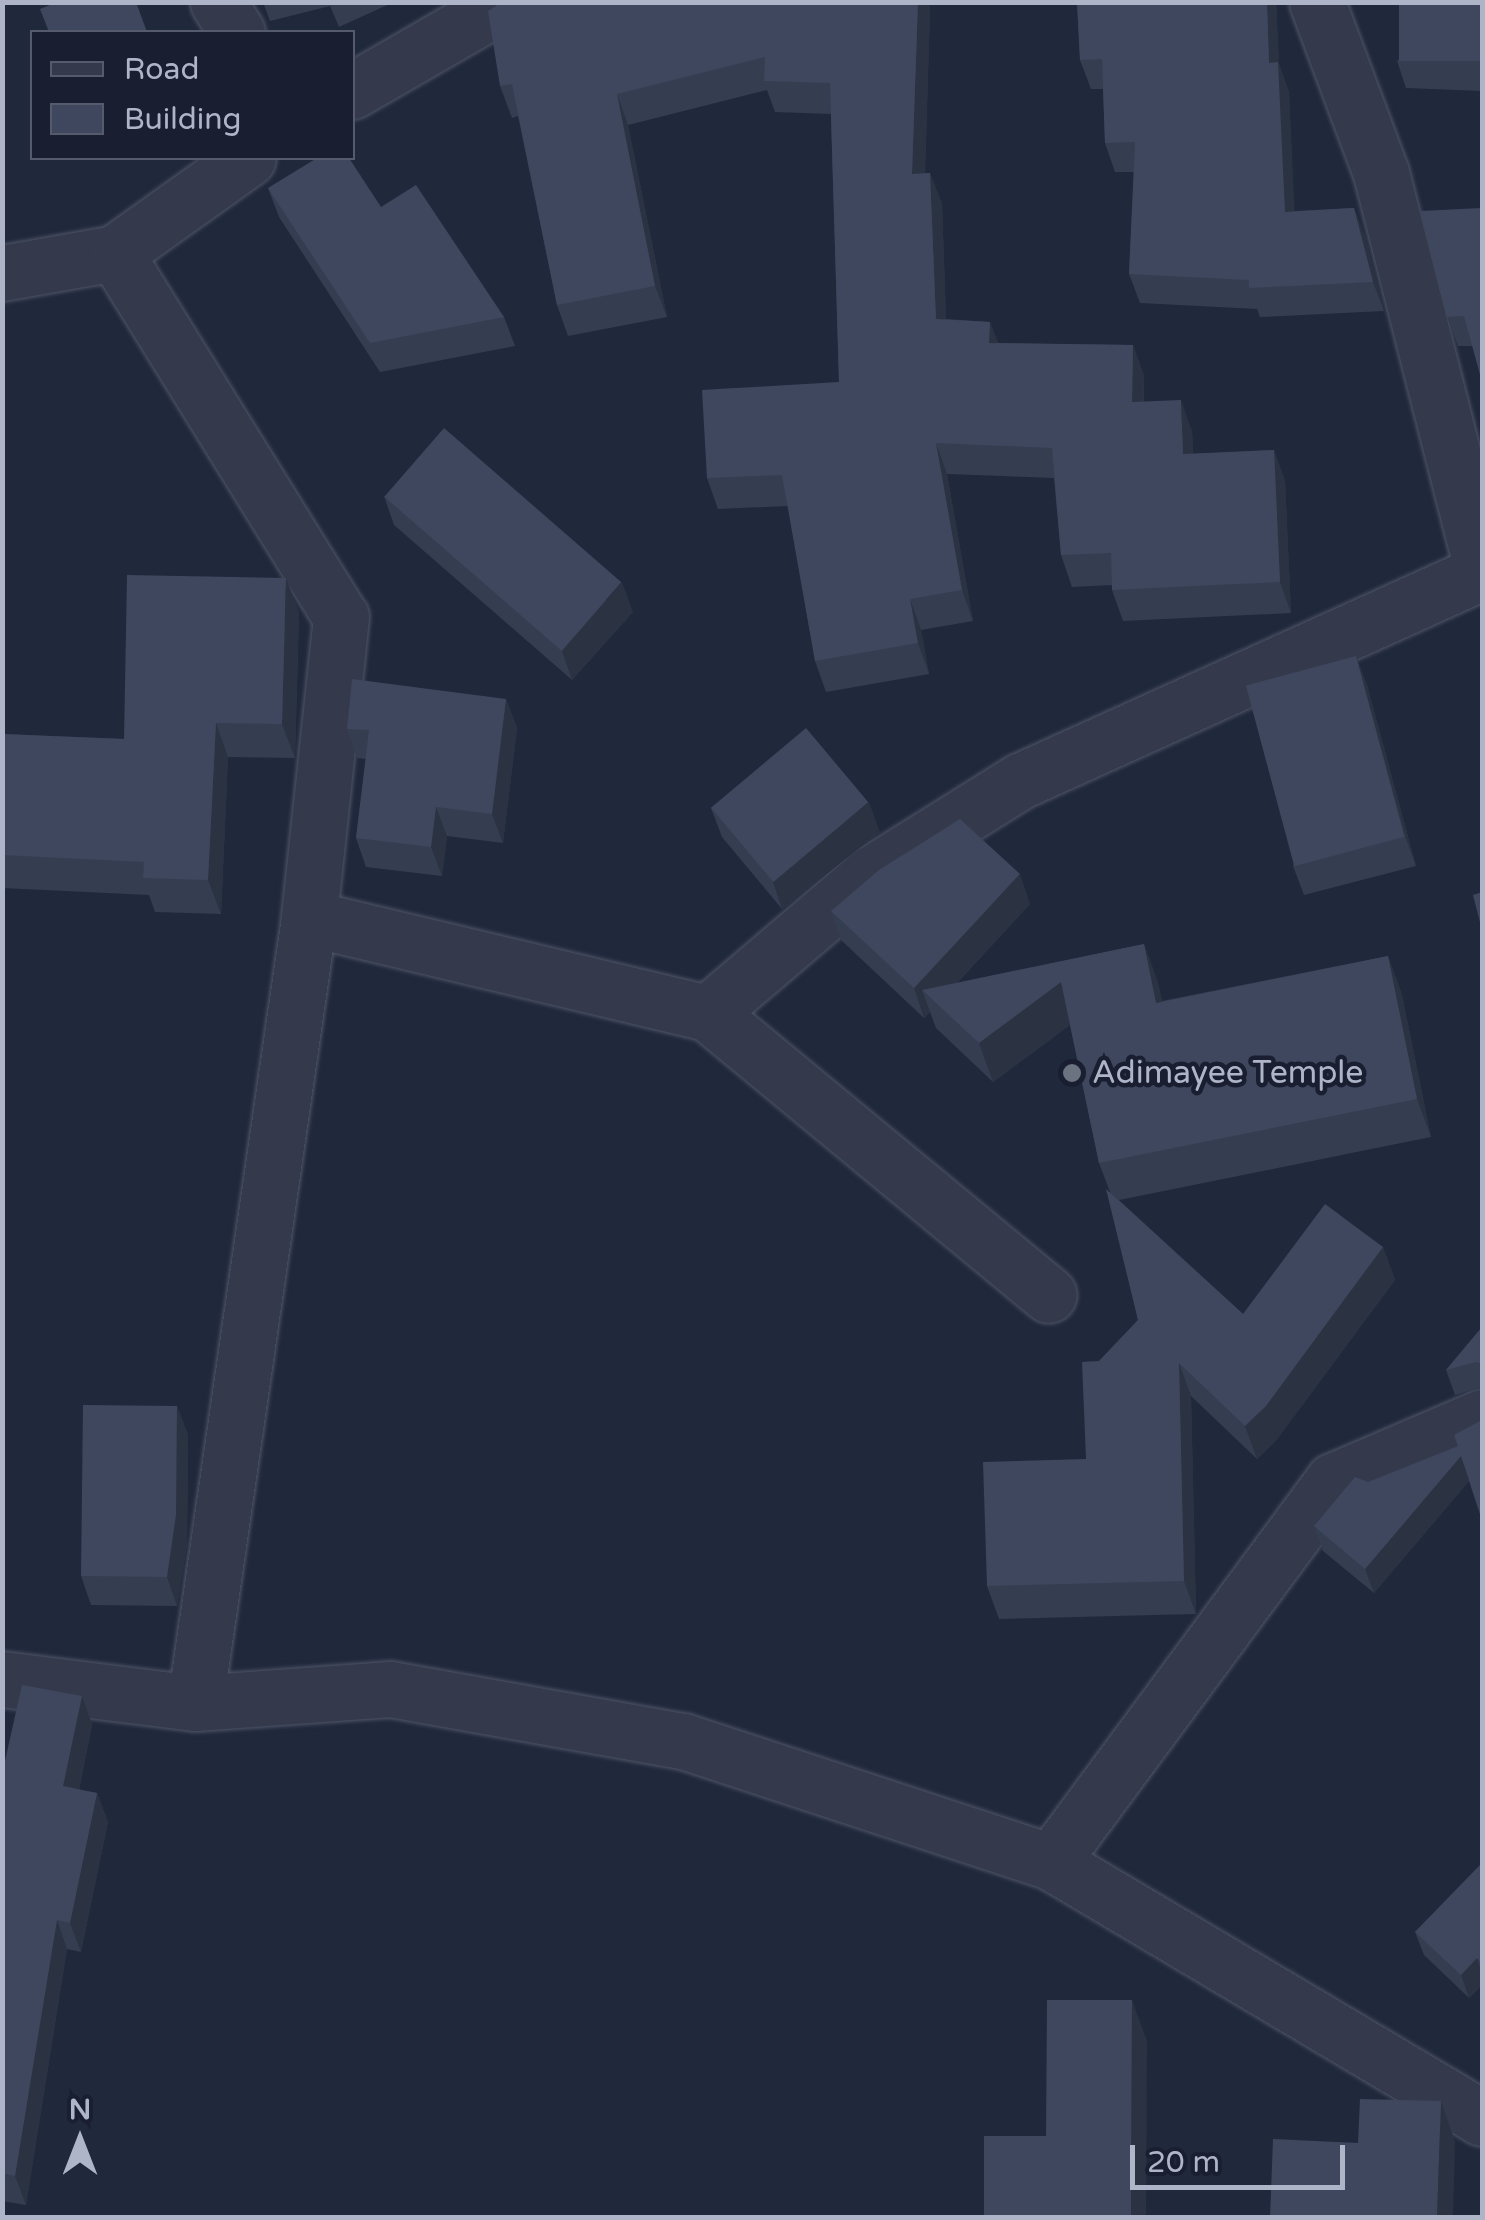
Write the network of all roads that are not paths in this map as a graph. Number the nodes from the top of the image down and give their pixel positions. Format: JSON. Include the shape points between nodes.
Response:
{"nodes":[{"id":1,"x":218,"y":2,"type":"edge"},
{"id":2,"x":506,"y":2,"type":"edge"},
{"id":3,"x":1317,"y":2,"type":"edge"},
{"id":4,"x":236,"y":30,"type":"edge"},
{"id":5,"x":355,"y":89,"type":"edge"},
{"id":6,"x":245,"y":160,"type":"edge"},
{"id":7,"x":115,"y":253,"type":"junction"},
{"id":8,"x":2,"y":273,"type":"edge"},
{"id":9,"x":1482,"y":570,"type":"edge"},
{"id":10,"x":309,"y":918,"type":"junction"},
{"id":11,"x":708,"y":1013,"type":"junction"},
{"id":12,"x":1049,"y":1295,"type":"dead end"},
{"id":13,"x":1482,"y":1417,"type":"edge"},
{"id":14,"x":2,"y":1679,"type":"edge"},
{"id":15,"x":195,"y":1702,"type":"junction"},
{"id":16,"x":1051,"y":1862,"type":"junction"},
{"id":17,"x":1482,"y":2118,"type":"edge"}],
"edges":[{"from":1,"to":4,"type":"street"},
{"from":2,"to":5,"type":"street"},
{"from":3,"to":9,"type":"street","via":[[1381,174]]},
{"from":6,"to":7,"type":"street"},
{"from":7,"to":8,"type":"street"},
{"from":7,"to":10,"type":"street","via":[[340,618]]},
{"from":9,"to":11,"type":"street","via":[[1020,781],[871,874]]},
{"from":10,"to":11,"type":"street"},
{"from":10,"to":15,"type":"street"},
{"from":11,"to":12,"type":"street"},
{"from":13,"to":16,"type":"street","via":[[1333,1480]]},
{"from":14,"to":15,"type":"street"},
{"from":15,"to":16,"type":"street","via":[[390,1690],[683,1740]]},
{"from":16,"to":17,"type":"street"}]}
